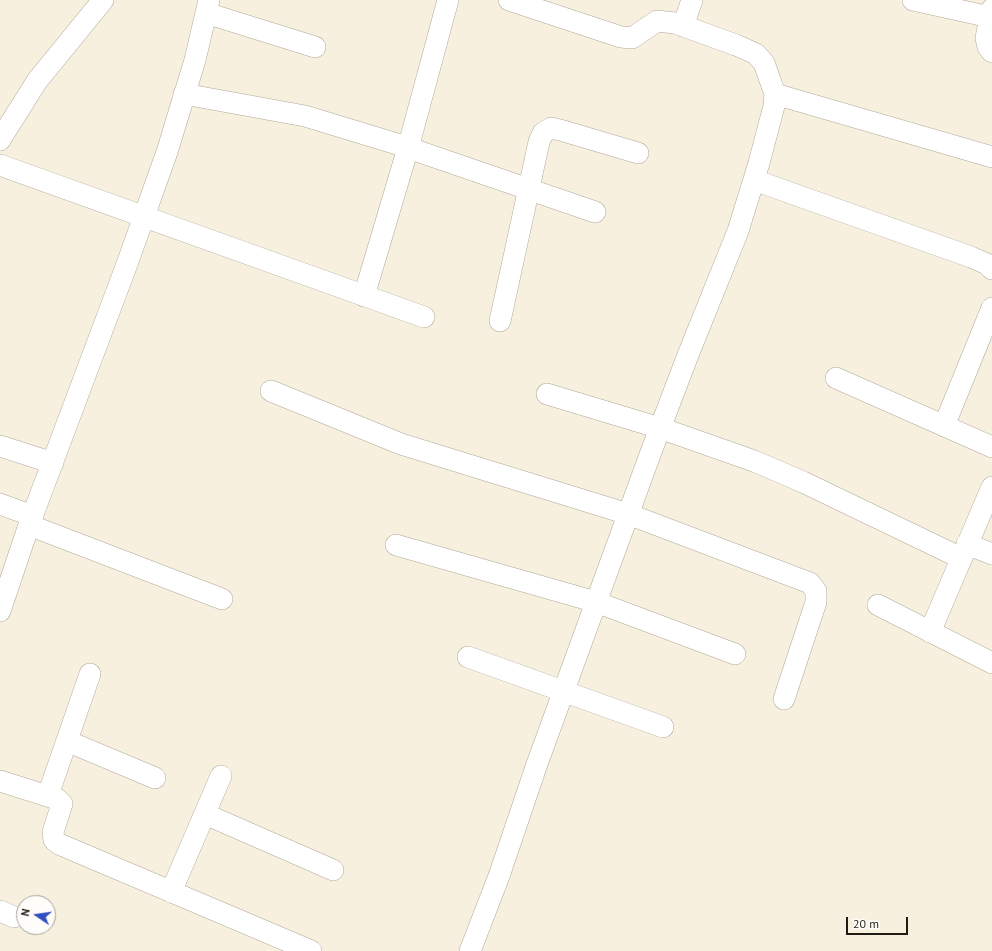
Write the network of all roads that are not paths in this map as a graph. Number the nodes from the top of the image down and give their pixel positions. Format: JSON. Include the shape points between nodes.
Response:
{"nodes":[{"id":1,"x":103,"y":0,"type":"edge"},
{"id":2,"x":448,"y":0,"type":"edge"},
{"id":3,"x":509,"y":0,"type":"edge"},
{"id":4,"x":692,"y":0,"type":"edge"},
{"id":5,"x":913,"y":0,"type":"edge"},
{"id":6,"x":208,"y":7,"type":"edge"},
{"id":7,"x":991,"y":13,"type":"edge"},
{"id":8,"x":683,"y":26,"type":"junction"},
{"id":9,"x":315,"y":48,"type":"dead end"},
{"id":10,"x":992,"y":52,"type":"edge"},
{"id":11,"x":184,"y":94,"type":"junction"},
{"id":12,"x":775,"y":94,"type":"junction"},
{"id":13,"x":0,"y":140,"type":"edge"},
{"id":14,"x":408,"y":148,"type":"junction"},
{"id":15,"x":638,"y":153,"type":"dead end"},
{"id":16,"x":992,"y":157,"type":"edge"},
{"id":17,"x":0,"y":165,"type":"edge"},
{"id":18,"x":754,"y":180,"type":"junction"},
{"id":19,"x":529,"y":189,"type":"junction"},
{"id":20,"x":595,"y":212,"type":"dead end"},
{"id":21,"x":144,"y":217,"type":"junction"},
{"id":22,"x":992,"y":269,"type":"edge"},
{"id":23,"x":364,"y":296,"type":"junction"},
{"id":24,"x":992,"y":308,"type":"edge"},
{"id":25,"x":424,"y":317,"type":"dead end"},
{"id":26,"x":500,"y":321,"type":"dead end"},
{"id":27,"x":836,"y":378,"type":"dead end"},
{"id":28,"x":271,"y":390,"type":"dead end"},
{"id":29,"x":547,"y":394,"type":"dead end"},
{"id":30,"x":944,"y":426,"type":"junction"},
{"id":31,"x":660,"y":428,"type":"junction"},
{"id":32,"x":0,"y":446,"type":"edge"},
{"id":33,"x":992,"y":447,"type":"edge"},
{"id":34,"x":53,"y":463,"type":"junction"},
{"id":35,"x":992,"y":487,"type":"edge"},
{"id":36,"x":0,"y":504,"type":"edge"},
{"id":37,"x":628,"y":514,"type":"junction"},
{"id":38,"x":31,"y":520,"type":"junction"},
{"id":39,"x":396,"y":545,"type":"dead end"},
{"id":40,"x":964,"y":551,"type":"junction"},
{"id":41,"x":992,"y":554,"type":"edge"},
{"id":42,"x":222,"y":599,"type":"dead end"},
{"id":43,"x":596,"y":602,"type":"junction"},
{"id":44,"x":878,"y":605,"type":"dead end"},
{"id":45,"x":0,"y":611,"type":"edge"},
{"id":46,"x":930,"y":632,"type":"junction"},
{"id":47,"x":735,"y":654,"type":"dead end"},
{"id":48,"x":468,"y":657,"type":"dead end"},
{"id":49,"x":992,"y":663,"type":"edge"},
{"id":50,"x":90,"y":674,"type":"dead end"},
{"id":51,"x":564,"y":690,"type":"junction"},
{"id":52,"x":784,"y":699,"type":"dead end"},
{"id":53,"x":662,"y":727,"type":"dead end"},
{"id":54,"x":67,"y":741,"type":"junction"},
{"id":55,"x":221,"y":776,"type":"dead end"},
{"id":56,"x":155,"y":778,"type":"dead end"},
{"id":57,"x":0,"y":781,"type":"edge"},
{"id":58,"x":48,"y":795,"type":"junction"},
{"id":59,"x":205,"y":814,"type":"junction"},
{"id":60,"x":333,"y":870,"type":"dead end"},
{"id":61,"x":171,"y":892,"type":"junction"},
{"id":62,"x":311,"y":951,"type":"edge"},
{"id":63,"x":470,"y":951,"type":"edge"}],
"edges":[{"from":1,"to":13,"type":"street","via":[[37,81]]},
{"from":2,"to":14,"type":"street"},
{"from":3,"to":8,"type":"street","via":[[622,37],[632,38],[657,21]]},
{"from":4,"to":8,"type":"street"},
{"from":5,"to":7,"type":"street"},
{"from":6,"to":9,"type":"street"},
{"from":6,"to":11,"type":"street"},
{"from":7,"to":10,"type":"street","via":[[986,38],[988,48]]},
{"from":8,"to":12,"type":"street","via":[[736,44],[756,54],[764,63]]},
{"from":11,"to":14,"type":"street","via":[[305,116]]},
{"from":11,"to":21,"type":"street"},
{"from":12,"to":16,"type":"street"},
{"from":12,"to":18,"type":"street"},
{"from":14,"to":19,"type":"street"},
{"from":14,"to":23,"type":"street"},
{"from":15,"to":19,"type":"street","via":[[551,128],[543,133],[539,142]]},
{"from":17,"to":21,"type":"street"},
{"from":18,"to":22,"type":"street","via":[[971,257]]},
{"from":18,"to":31,"type":"street","via":[[738,231]]},
{"from":19,"to":20,"type":"street"},
{"from":19,"to":26,"type":"street"},
{"from":21,"to":23,"type":"street"},
{"from":21,"to":34,"type":"street"},
{"from":23,"to":25,"type":"street"},
{"from":24,"to":30,"type":"street"},
{"from":27,"to":30,"type":"street"},
{"from":28,"to":37,"type":"street","via":[[401,444]]},
{"from":29,"to":31,"type":"street"},
{"from":30,"to":33,"type":"street"},
{"from":31,"to":37,"type":"street"},
{"from":31,"to":40,"type":"street","via":[[803,482]]},
{"from":32,"to":34,"type":"street"},
{"from":34,"to":38,"type":"street"},
{"from":35,"to":40,"type":"street"},
{"from":36,"to":38,"type":"street"},
{"from":37,"to":43,"type":"street"},
{"from":37,"to":52,"type":"street","via":[[810,583],[816,591],[816,602]]},
{"from":38,"to":42,"type":"street"},
{"from":38,"to":45,"type":"street"},
{"from":39,"to":43,"type":"street"},
{"from":40,"to":41,"type":"street"},
{"from":40,"to":46,"type":"street"},
{"from":43,"to":47,"type":"street"},
{"from":43,"to":51,"type":"street"},
{"from":44,"to":46,"type":"street"},
{"from":46,"to":49,"type":"street"},
{"from":48,"to":51,"type":"street"},
{"from":50,"to":54,"type":"street"},
{"from":51,"to":53,"type":"street"},
{"from":51,"to":63,"type":"street"},
{"from":54,"to":56,"type":"street"},
{"from":54,"to":58,"type":"street"},
{"from":55,"to":59,"type":"street"},
{"from":57,"to":58,"type":"street"},
{"from":58,"to":61,"type":"street","via":[[62,804],[54,840]]},
{"from":59,"to":60,"type":"street"},
{"from":59,"to":61,"type":"street"},
{"from":61,"to":62,"type":"street"}]}
